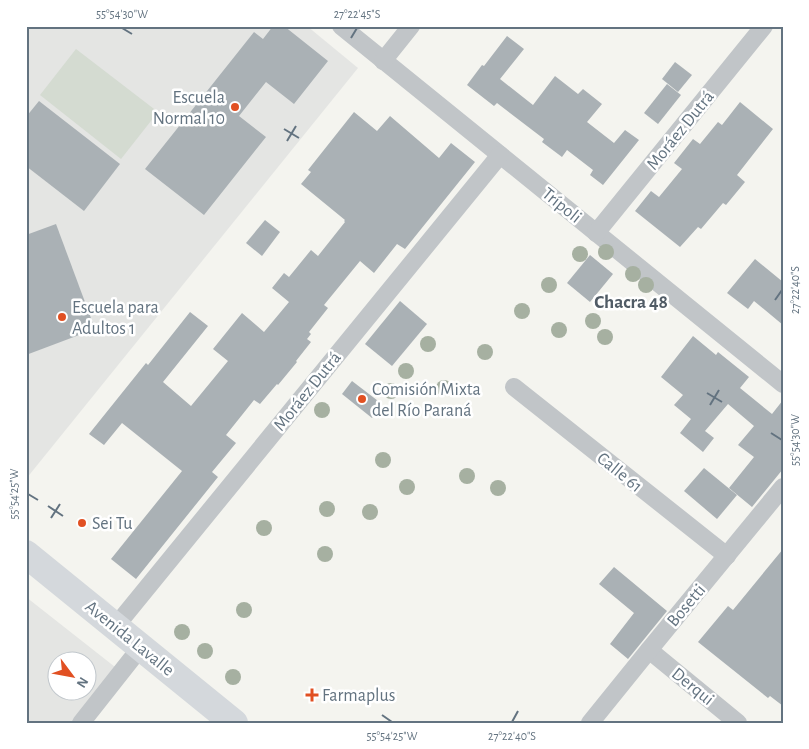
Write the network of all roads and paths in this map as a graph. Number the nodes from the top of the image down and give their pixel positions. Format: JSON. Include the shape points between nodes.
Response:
{"nodes":[{"id":1,"x":341,"y":26,"type":"edge"},
{"id":2,"x":411,"y":26,"type":"edge"},
{"id":3,"x":764,"y":26,"type":"edge"},
{"id":4,"x":383,"y":61,"type":"junction"},
{"id":5,"x":500,"y":155,"type":"junction"},
{"id":6,"x":596,"y":233,"type":"junction"},
{"id":7,"x":783,"y":384,"type":"edge"},
{"id":8,"x":514,"y":388,"type":"dead end"},
{"id":9,"x":783,"y":487,"type":"edge"},
{"id":10,"x":26,"y":554,"type":"edge"},
{"id":11,"x":727,"y":556,"type":"junction"},
{"id":12,"x":115,"y":627,"type":"junction"},
{"id":13,"x":141,"y":647,"type":"junction"},
{"id":14,"x":649,"y":650,"type":"junction"},
{"id":15,"x":81,"y":723,"type":"edge"},
{"id":16,"x":234,"y":723,"type":"edge"},
{"id":17,"x":590,"y":723,"type":"edge"},
{"id":18,"x":738,"y":723,"type":"edge"}],
"edges":[{"from":1,"to":4,"type":"street","name":"Trípoli"},
{"from":2,"to":4,"type":"street"},
{"from":3,"to":6,"type":"street","name":"Moráez Dutrá"},
{"from":4,"to":5,"type":"street","name":"Trípoli"},
{"from":5,"to":6,"type":"street","name":"Trípoli"},
{"from":5,"to":12,"type":"street","name":"Moráez Dutrá"},
{"from":6,"to":7,"type":"street","name":"Trípoli"},
{"from":8,"to":11,"type":"street","name":"Calle 61"},
{"from":9,"to":11,"type":"street","name":"Bosetti"},
{"from":10,"to":12,"type":"main road","name":"Avenida Lavalle"},
{"from":11,"to":14,"type":"street","name":"Bosetti"},
{"from":12,"to":13,"type":"main road","name":"Avenida Lavalle"},
{"from":13,"to":15,"type":"street"},
{"from":13,"to":16,"type":"main road","name":"Avenida Lavalle"},
{"from":14,"to":17,"type":"street","name":"Bosetti"},
{"from":14,"to":18,"type":"street","name":"Derqui"}]}
